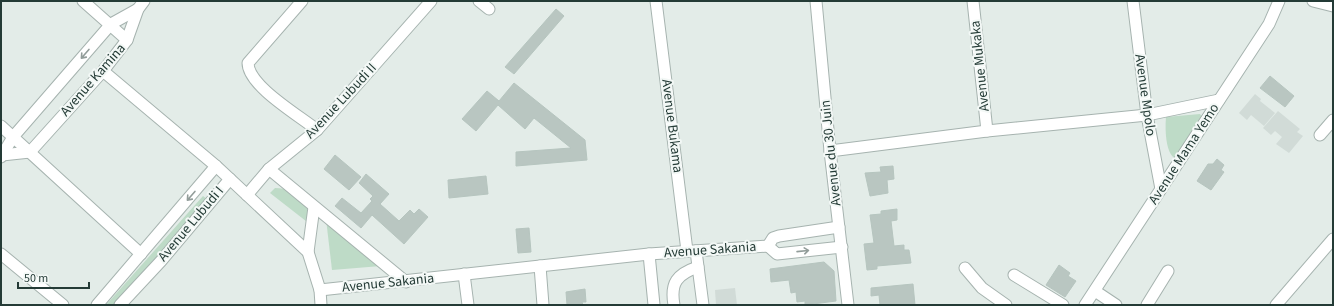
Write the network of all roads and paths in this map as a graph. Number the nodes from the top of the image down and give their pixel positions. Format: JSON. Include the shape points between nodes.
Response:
{"nodes":[{"id":1,"x":83,"y":1,"type":"edge"},
{"id":2,"x":302,"y":1,"type":"edge"},
{"id":3,"x":431,"y":1,"type":"edge"},
{"id":4,"x":479,"y":1,"type":"edge"},
{"id":5,"x":656,"y":1,"type":"edge"},
{"id":6,"x":816,"y":1,"type":"edge"},
{"id":7,"x":973,"y":1,"type":"edge"},
{"id":8,"x":1133,"y":1,"type":"edge"},
{"id":9,"x":1279,"y":1,"type":"edge"},
{"id":10,"x":1313,"y":1,"type":"edge"},
{"id":11,"x":141,"y":5,"type":"edge"},
{"id":12,"x":1333,"y":6,"type":"edge"},
{"id":13,"x":489,"y":9,"type":"dead end"},
{"id":14,"x":111,"y":24,"type":"junction"},
{"id":15,"x":128,"y":40,"type":"junction"},
{"id":16,"x":103,"y":71,"type":"junction"},
{"id":17,"x":1219,"y":100,"type":"junction"},
{"id":18,"x":1147,"y":115,"type":"junction"},
{"id":19,"x":1333,"y":120,"type":"edge"},
{"id":20,"x":1,"y":126,"type":"edge"},
{"id":21,"x":317,"y":130,"type":"junction"},
{"id":22,"x":987,"y":131,"type":"junction"},
{"id":23,"x":1320,"y":135,"type":"dead end"},
{"id":24,"x":13,"y":137,"type":"junction"},
{"id":25,"x":830,"y":151,"type":"junction"},
{"id":26,"x":30,"y":152,"type":"junction"},
{"id":27,"x":1,"y":156,"type":"edge"},
{"id":28,"x":216,"y":166,"type":"junction"},
{"id":29,"x":269,"y":169,"type":"junction"},
{"id":30,"x":230,"y":179,"type":"junction"},
{"id":31,"x":1161,"y":189,"type":"junction"},
{"id":32,"x":246,"y":195,"type":"junction"},
{"id":33,"x":314,"y":207,"type":"junction"},
{"id":34,"x":839,"y":227,"type":"junction"},
{"id":35,"x":1333,"y":239,"type":"edge"},
{"id":36,"x":768,"y":246,"type":"junction"},
{"id":37,"x":842,"y":247,"type":"junction"},
{"id":38,"x":691,"y":251,"type":"junction"},
{"id":39,"x":308,"y":252,"type":"junction"},
{"id":40,"x":1,"y":254,"type":"edge"},
{"id":41,"x":141,"y":254,"type":"junction"},
{"id":42,"x":648,"y":254,"type":"junction"},
{"id":43,"x":540,"y":266,"type":"junction"},
{"id":44,"x":698,"y":267,"type":"junction"},
{"id":45,"x":965,"y":268,"type":"dead end"},
{"id":46,"x":1168,"y":270,"type":"dead end"},
{"id":47,"x":464,"y":274,"type":"junction"},
{"id":48,"x":1014,"y":275,"type":"dead end"},
{"id":49,"x":406,"y":282,"type":"junction"},
{"id":50,"x":320,"y":290,"type":"junction"},
{"id":51,"x":1095,"y":291,"type":"junction"},
{"id":52,"x":63,"y":305,"type":"edge"},
{"id":53,"x":97,"y":305,"type":"edge"},
{"id":54,"x":120,"y":305,"type":"edge"},
{"id":55,"x":321,"y":305,"type":"edge"},
{"id":56,"x":468,"y":305,"type":"edge"},
{"id":57,"x":543,"y":305,"type":"edge"},
{"id":58,"x":654,"y":305,"type":"edge"},
{"id":59,"x":674,"y":305,"type":"edge"},
{"id":60,"x":703,"y":305,"type":"edge"},
{"id":61,"x":848,"y":305,"type":"edge"},
{"id":62,"x":1006,"y":305,"type":"edge"},
{"id":63,"x":1063,"y":305,"type":"edge"},
{"id":64,"x":1085,"y":305,"type":"edge"},
{"id":65,"x":1116,"y":305,"type":"edge"},
{"id":66,"x":1147,"y":305,"type":"edge"},
{"id":67,"x":1276,"y":305,"type":"edge"}],
"edges":[{"from":1,"to":14,"type":"street"},
{"from":2,"to":21,"type":"street","via":[[248,63],[248,70],[260,86]]},
{"from":3,"to":21,"type":"street","name":"Avenue Lubudi II"},
{"from":4,"to":13,"type":"street"},
{"from":5,"to":38,"type":"street","name":"Avenue Bukama"},
{"from":6,"to":25,"type":"street","name":"Avenue du 30 Juin"},
{"from":7,"to":22,"type":"street","name":"Avenue Mukaka"},
{"from":8,"to":18,"type":"street","name":"Avenue Mpolo"},
{"from":9,"to":17,"type":"street","name":"Avenue Mama Yemo","via":[[1269,24]]},
{"from":10,"to":12,"type":"street"},
{"from":11,"to":14,"type":"street"},
{"from":11,"to":15,"type":"street","name":"Avenue Kamina"},
{"from":14,"to":15,"type":"street"},
{"from":14,"to":24,"type":"street","one_way":true},
{"from":15,"to":16,"type":"street","name":"Avenue Kamina"},
{"from":16,"to":26,"type":"street","name":"Avenue Kamina"},
{"from":16,"to":28,"type":"street"},
{"from":17,"to":18,"type":"street"},
{"from":17,"to":31,"type":"street","name":"Avenue Mama Yemo"},
{"from":18,"to":22,"type":"street"},
{"from":18,"to":31,"type":"street","name":"Avenue Mpolo"},
{"from":19,"to":23,"type":"street"},
{"from":20,"to":24,"type":"street"},
{"from":21,"to":29,"type":"street","name":"Avenue Lubudi II"},
{"from":22,"to":25,"type":"street"},
{"from":24,"to":26,"type":"street"},
{"from":24,"to":27,"type":"street"},
{"from":25,"to":34,"type":"street","name":"Avenue du 30 Juin"},
{"from":26,"to":27,"type":"street"},
{"from":26,"to":41,"type":"street"},
{"from":28,"to":30,"type":"street"},
{"from":28,"to":41,"type":"street","one_way":true},
{"from":29,"to":32,"type":"street","name":"Avenue Lubudi II"},
{"from":29,"to":33,"type":"street"},
{"from":30,"to":32,"type":"street"},
{"from":30,"to":54,"type":"street","name":"Avenue Lubudi I"},
{"from":31,"to":51,"type":"street","name":"Avenue Mama Yemo"},
{"from":32,"to":39,"type":"street"},
{"from":33,"to":39,"type":"street"},
{"from":33,"to":49,"type":"street"},
{"from":34,"to":36,"type":"street","via":[[779,236],[773,238]]},
{"from":34,"to":37,"type":"street","name":"Avenue du 30 Juin"},
{"from":35,"to":67,"type":"street"},
{"from":36,"to":37,"type":"street","one_way":true,"via":[[777,254]]},
{"from":36,"to":38,"type":"street","name":"Avenue Sakania"},
{"from":37,"to":61,"type":"street","name":"Avenue du 30 Juin"},
{"from":38,"to":42,"type":"street","name":"Avenue Sakania"},
{"from":38,"to":44,"type":"street","name":"Avenue Bukama"},
{"from":39,"to":50,"type":"street"},
{"from":40,"to":52,"type":"street"},
{"from":41,"to":53,"type":"street"},
{"from":42,"to":43,"type":"street","name":"Avenue Sakania"},
{"from":42,"to":58,"type":"street"},
{"from":43,"to":47,"type":"street","name":"Avenue Sakania"},
{"from":43,"to":57,"type":"street"},
{"from":44,"to":59,"type":"street","via":[[684,273],[673,285]]},
{"from":44,"to":60,"type":"street","name":"Avenue Bukama"},
{"from":45,"to":62,"type":"street","via":[[982,288]]},
{"from":46,"to":66,"type":"street"},
{"from":47,"to":49,"type":"street","name":"Avenue Sakania"},
{"from":47,"to":56,"type":"street"},
{"from":48,"to":63,"type":"street"},
{"from":49,"to":50,"type":"street","name":"Avenue Sakania"},
{"from":50,"to":55,"type":"street"},
{"from":51,"to":64,"type":"street","name":"Avenue Mama Yemo"},
{"from":51,"to":65,"type":"street"}]}
